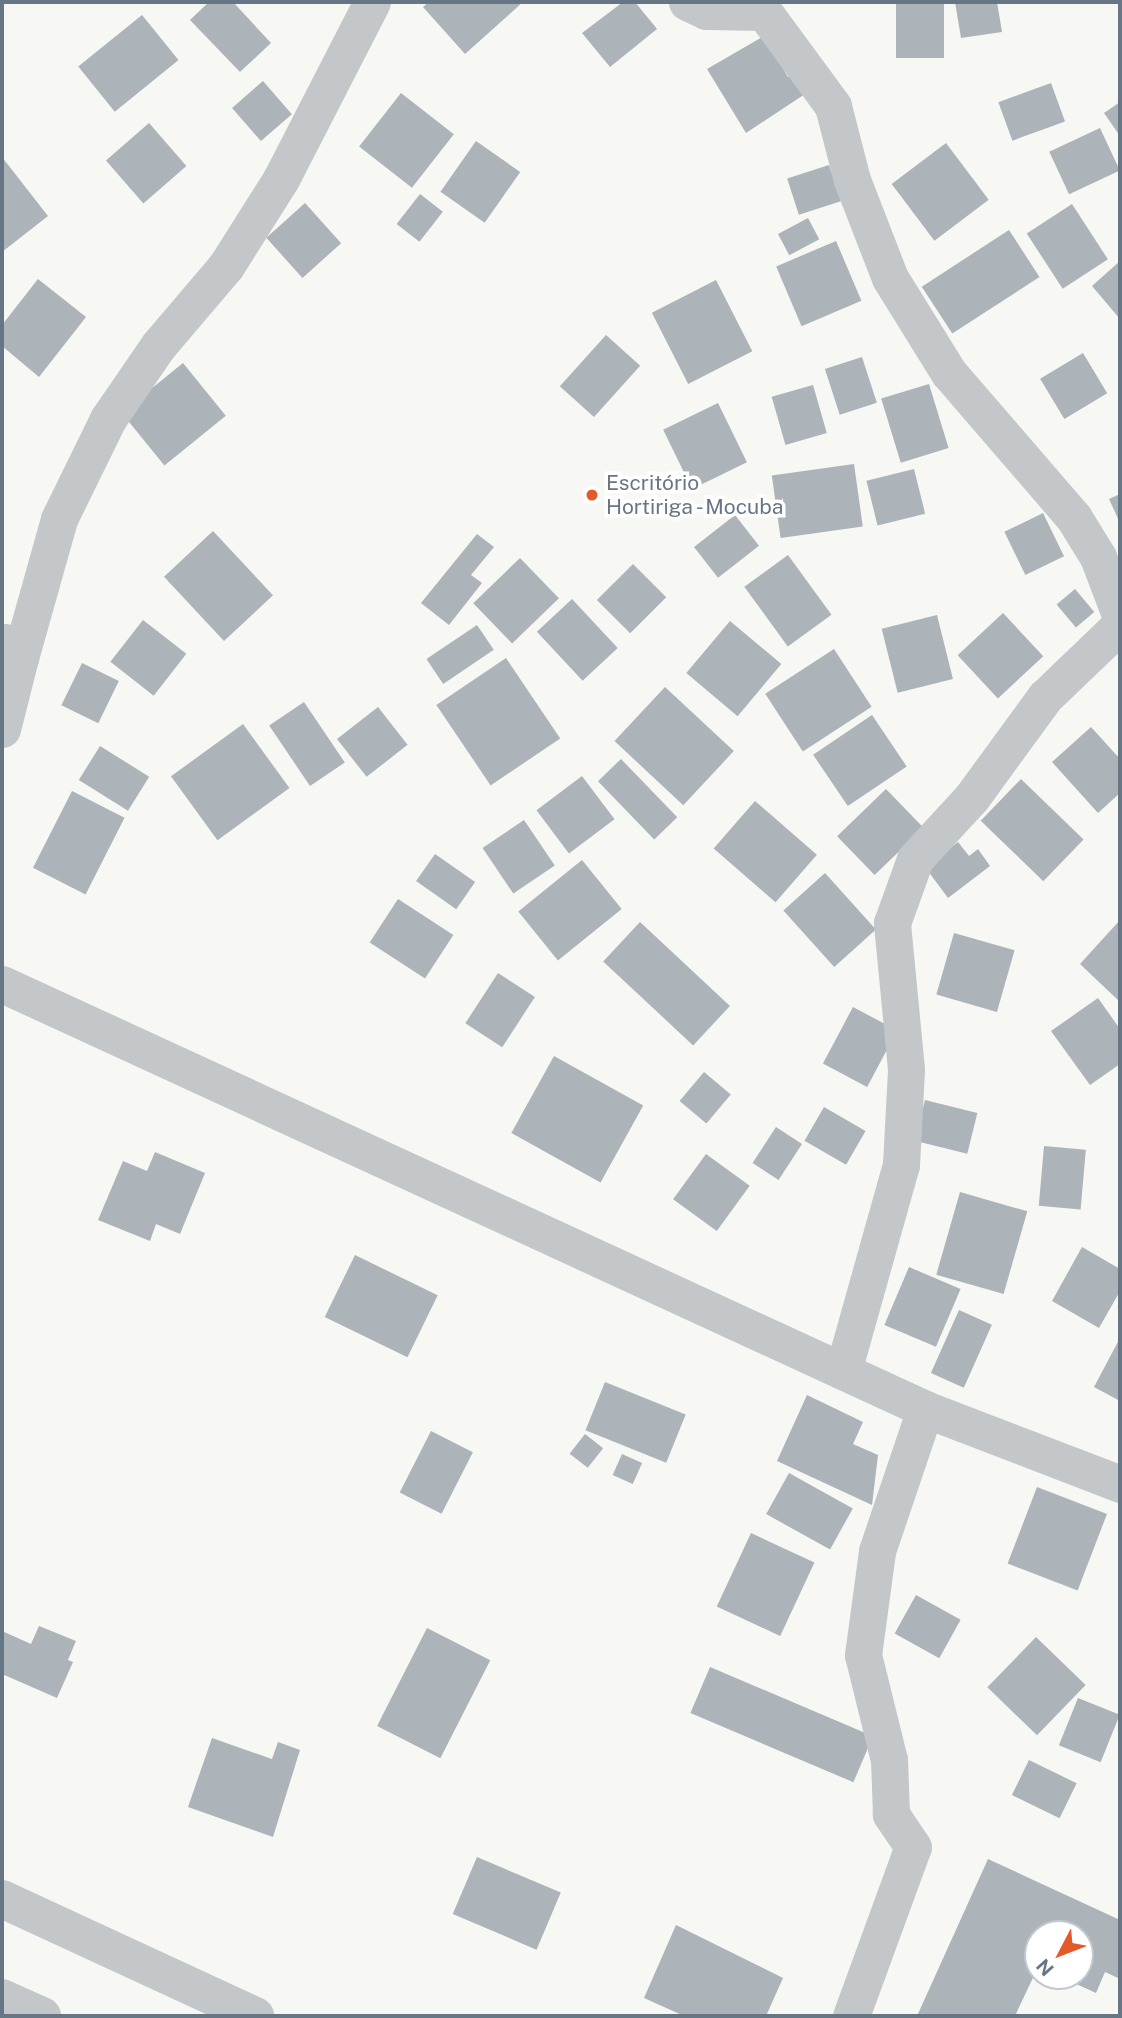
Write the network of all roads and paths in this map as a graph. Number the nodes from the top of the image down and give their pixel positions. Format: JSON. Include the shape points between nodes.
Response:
{"nodes":[{"id":1,"x":372,"y":2,"type":"edge"},
{"id":2,"x":687,"y":2,"type":"edge"},
{"id":3,"x":1120,"y":615,"type":"edge"},
{"id":4,"x":1120,"y":625,"type":"edge"},
{"id":5,"x":11,"y":648,"type":"edge"},
{"id":6,"x":2,"y":729,"type":"edge"},
{"id":7,"x":2,"y":984,"type":"edge"},
{"id":8,"x":843,"y":1371,"type":"junction"},
{"id":9,"x":925,"y":1409,"type":"junction"},
{"id":10,"x":1120,"y":1484,"type":"edge"},
{"id":11,"x":2,"y":1899,"type":"edge"},
{"id":12,"x":2,"y":1998,"type":"edge"},
{"id":13,"x":42,"y":2016,"type":"edge"},
{"id":14,"x":254,"y":2016,"type":"edge"},
{"id":15,"x":851,"y":2016,"type":"edge"}],
"edges":[{"from":1,"to":5,"type":"street","via":[[281,179],[226,266],[159,346],[108,419],[59,519]]},
{"from":2,"to":3,"type":"street","via":[[706,11],[764,12],[833,106],[852,180],[890,278],[949,373],[1074,518],[1098,557]]},
{"from":4,"to":8,"type":"street","via":[[1045,696],[972,797],[915,859],[892,923],[906,1069],[901,1165]]},
{"from":5,"to":6,"type":"street"},
{"from":7,"to":8,"type":"street"},
{"from":8,"to":9,"type":"street"},
{"from":9,"to":10,"type":"street"},
{"from":9,"to":15,"type":"street","via":[[877,1551],[863,1655],[889,1760],[891,1814],[913,1847]]},
{"from":11,"to":14,"type":"street"},
{"from":12,"to":13,"type":"street"}]}
